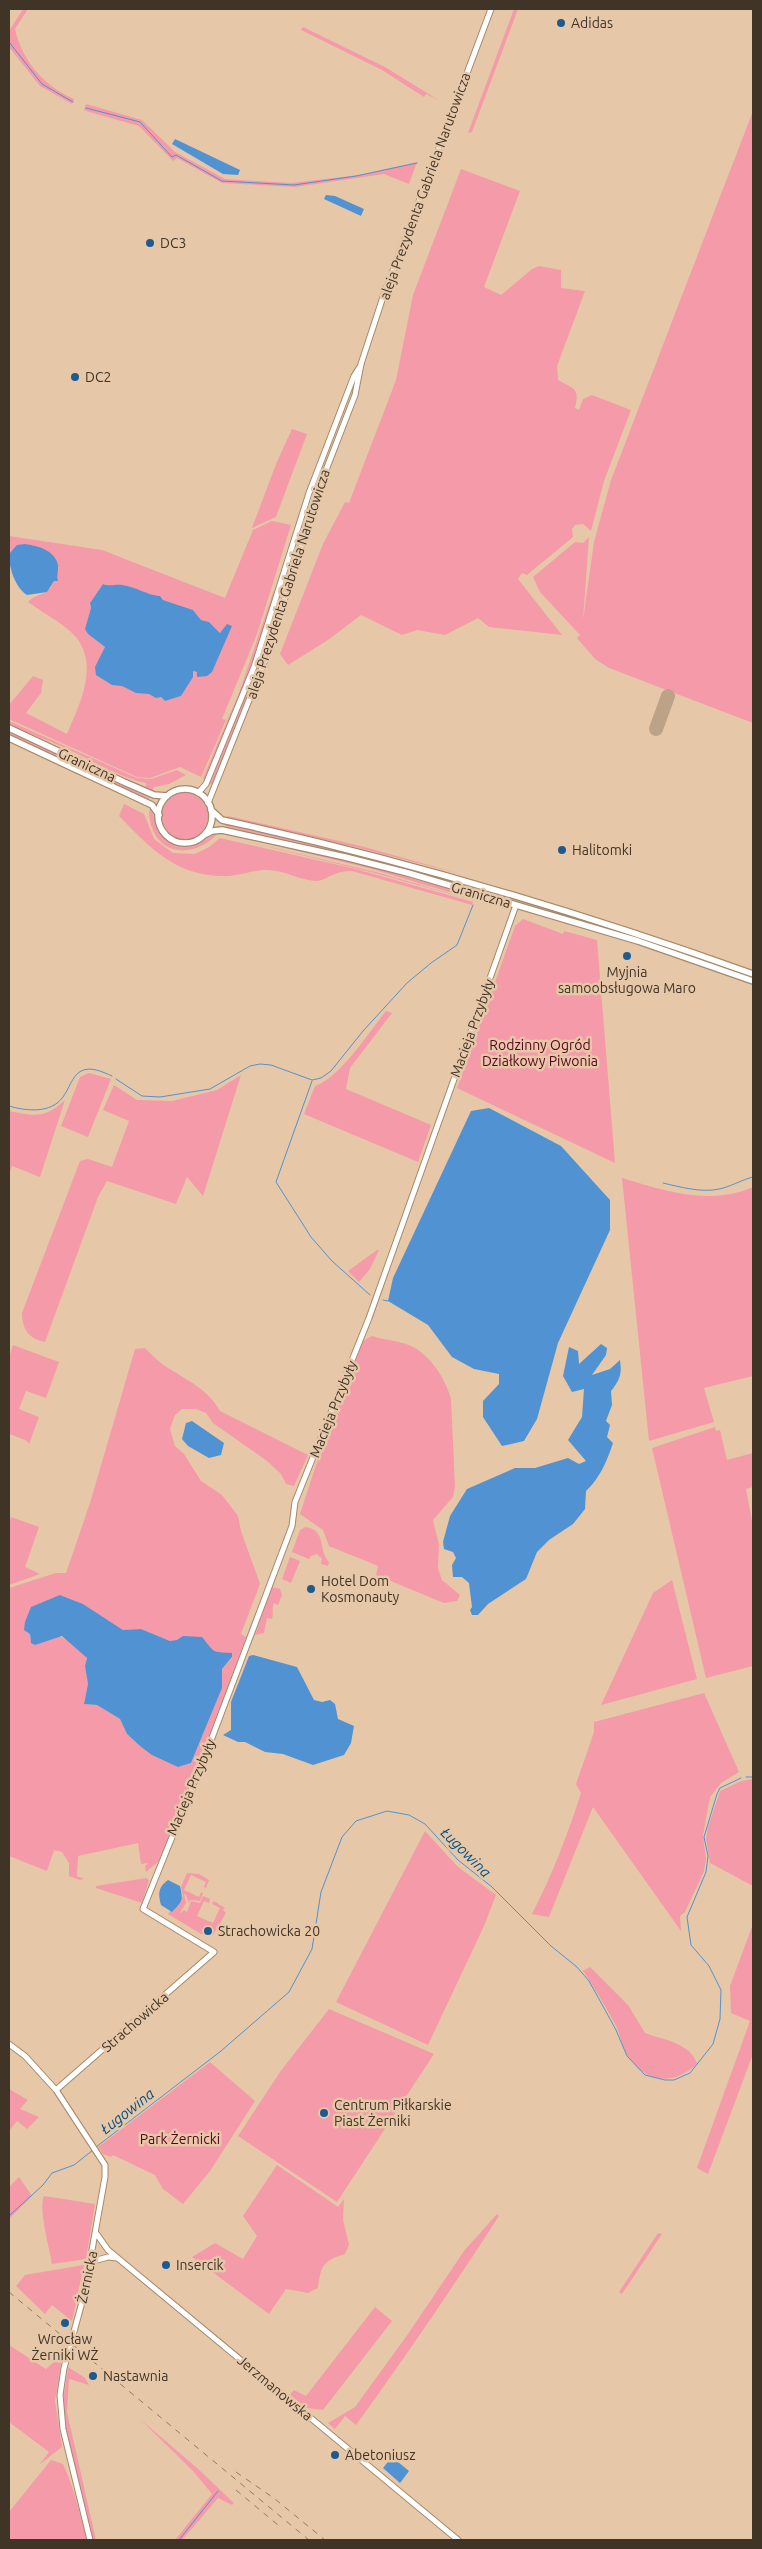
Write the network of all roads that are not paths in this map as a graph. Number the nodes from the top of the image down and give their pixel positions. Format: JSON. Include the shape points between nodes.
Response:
{"nodes":[{"id":1,"x":490,"y":9,"type":"edge"},
{"id":2,"x":361,"y":364,"type":"junction"},
{"id":3,"x":9,"y":728,"type":"edge"},
{"id":4,"x":9,"y":738,"type":"edge"},
{"id":5,"x":198,"y":793,"type":"junction"},
{"id":6,"x":167,"y":796,"type":"junction"},
{"id":7,"x":208,"y":802,"type":"junction"},
{"id":8,"x":211,"y":810,"type":"junction"},
{"id":9,"x":159,"y":815,"type":"junction"},
{"id":10,"x":204,"y":835,"type":"junction"},
{"id":11,"x":516,"y":905,"type":"junction"},
{"id":12,"x":753,"y":974,"type":"edge"},
{"id":13,"x":753,"y":981,"type":"edge"},
{"id":14,"x":214,"y":1952,"type":"joint"},
{"id":15,"x":9,"y":2044,"type":"edge"},
{"id":16,"x":56,"y":2090,"type":"junction"},
{"id":17,"x":96,"y":2233,"type":"junction"},
{"id":18,"x":118,"y":2258,"type":"junction"},
{"id":19,"x":90,"y":2262,"type":"junction"},
{"id":20,"x":90,"y":2540,"type":"edge"},
{"id":21,"x":458,"y":2540,"type":"edge"}],
"edges":[{"from":1,"to":2,"type":"street","name":"aleja Prezydenta Gabriela Narutowicza"},
{"from":2,"to":5,"type":"street","name":"aleja Prezydenta Gabriela Narutowicza","via":[[309,493],[242,698],[206,784]]},
{"from":2,"to":7,"type":"street","name":"aleja Prezydenta Gabriela Narutowicza","via":[[354,395],[321,484],[267,655]]},
{"from":3,"to":6,"type":"main road","name":"Graniczna","via":[[154,795]]},
{"from":4,"to":9,"type":"main road","name":"Graniczna","via":[[152,805]]},
{"from":5,"to":6,"type":"main road","via":[[185,789]]},
{"from":5,"to":7,"type":"main road"},
{"from":6,"to":9,"type":"main road"},
{"from":7,"to":8,"type":"main road"},
{"from":8,"to":10,"type":"main road","via":[[211,823]]},
{"from":8,"to":12,"type":"main road","name":"Graniczna","via":[[222,820],[369,853],[604,921]]},
{"from":9,"to":10,"type":"main road","via":[[164,832],[177,842],[189,843]]},
{"from":10,"to":11,"type":"main road","name":"Graniczna","via":[[219,830],[275,841],[386,867]]},
{"from":11,"to":13,"type":"main road","name":"Graniczna","via":[[638,941]]},
{"from":11,"to":14,"type":"street","name":"Macieja Przybyły","via":[[369,1318],[295,1502],[289,1532],[210,1743],[143,1909]]},
{"from":14,"to":16,"type":"street","name":"Strachowicka"},
{"from":15,"to":16,"type":"street","name":"Żernicka","via":[[25,2056]]},
{"from":16,"to":17,"type":"street","name":"Żernicka","via":[[98,2152],[105,2170]]},
{"from":17,"to":18,"type":"street","name":"Jerzmanowska","via":[[104,2247]]},
{"from":17,"to":19,"type":"street","name":"Żernicka"},
{"from":18,"to":19,"type":"street"},
{"from":18,"to":21,"type":"street","name":"Jerzmanowska"},
{"from":19,"to":20,"type":"street","name":"Żernicka","via":[[60,2395],[65,2439]]}]}
